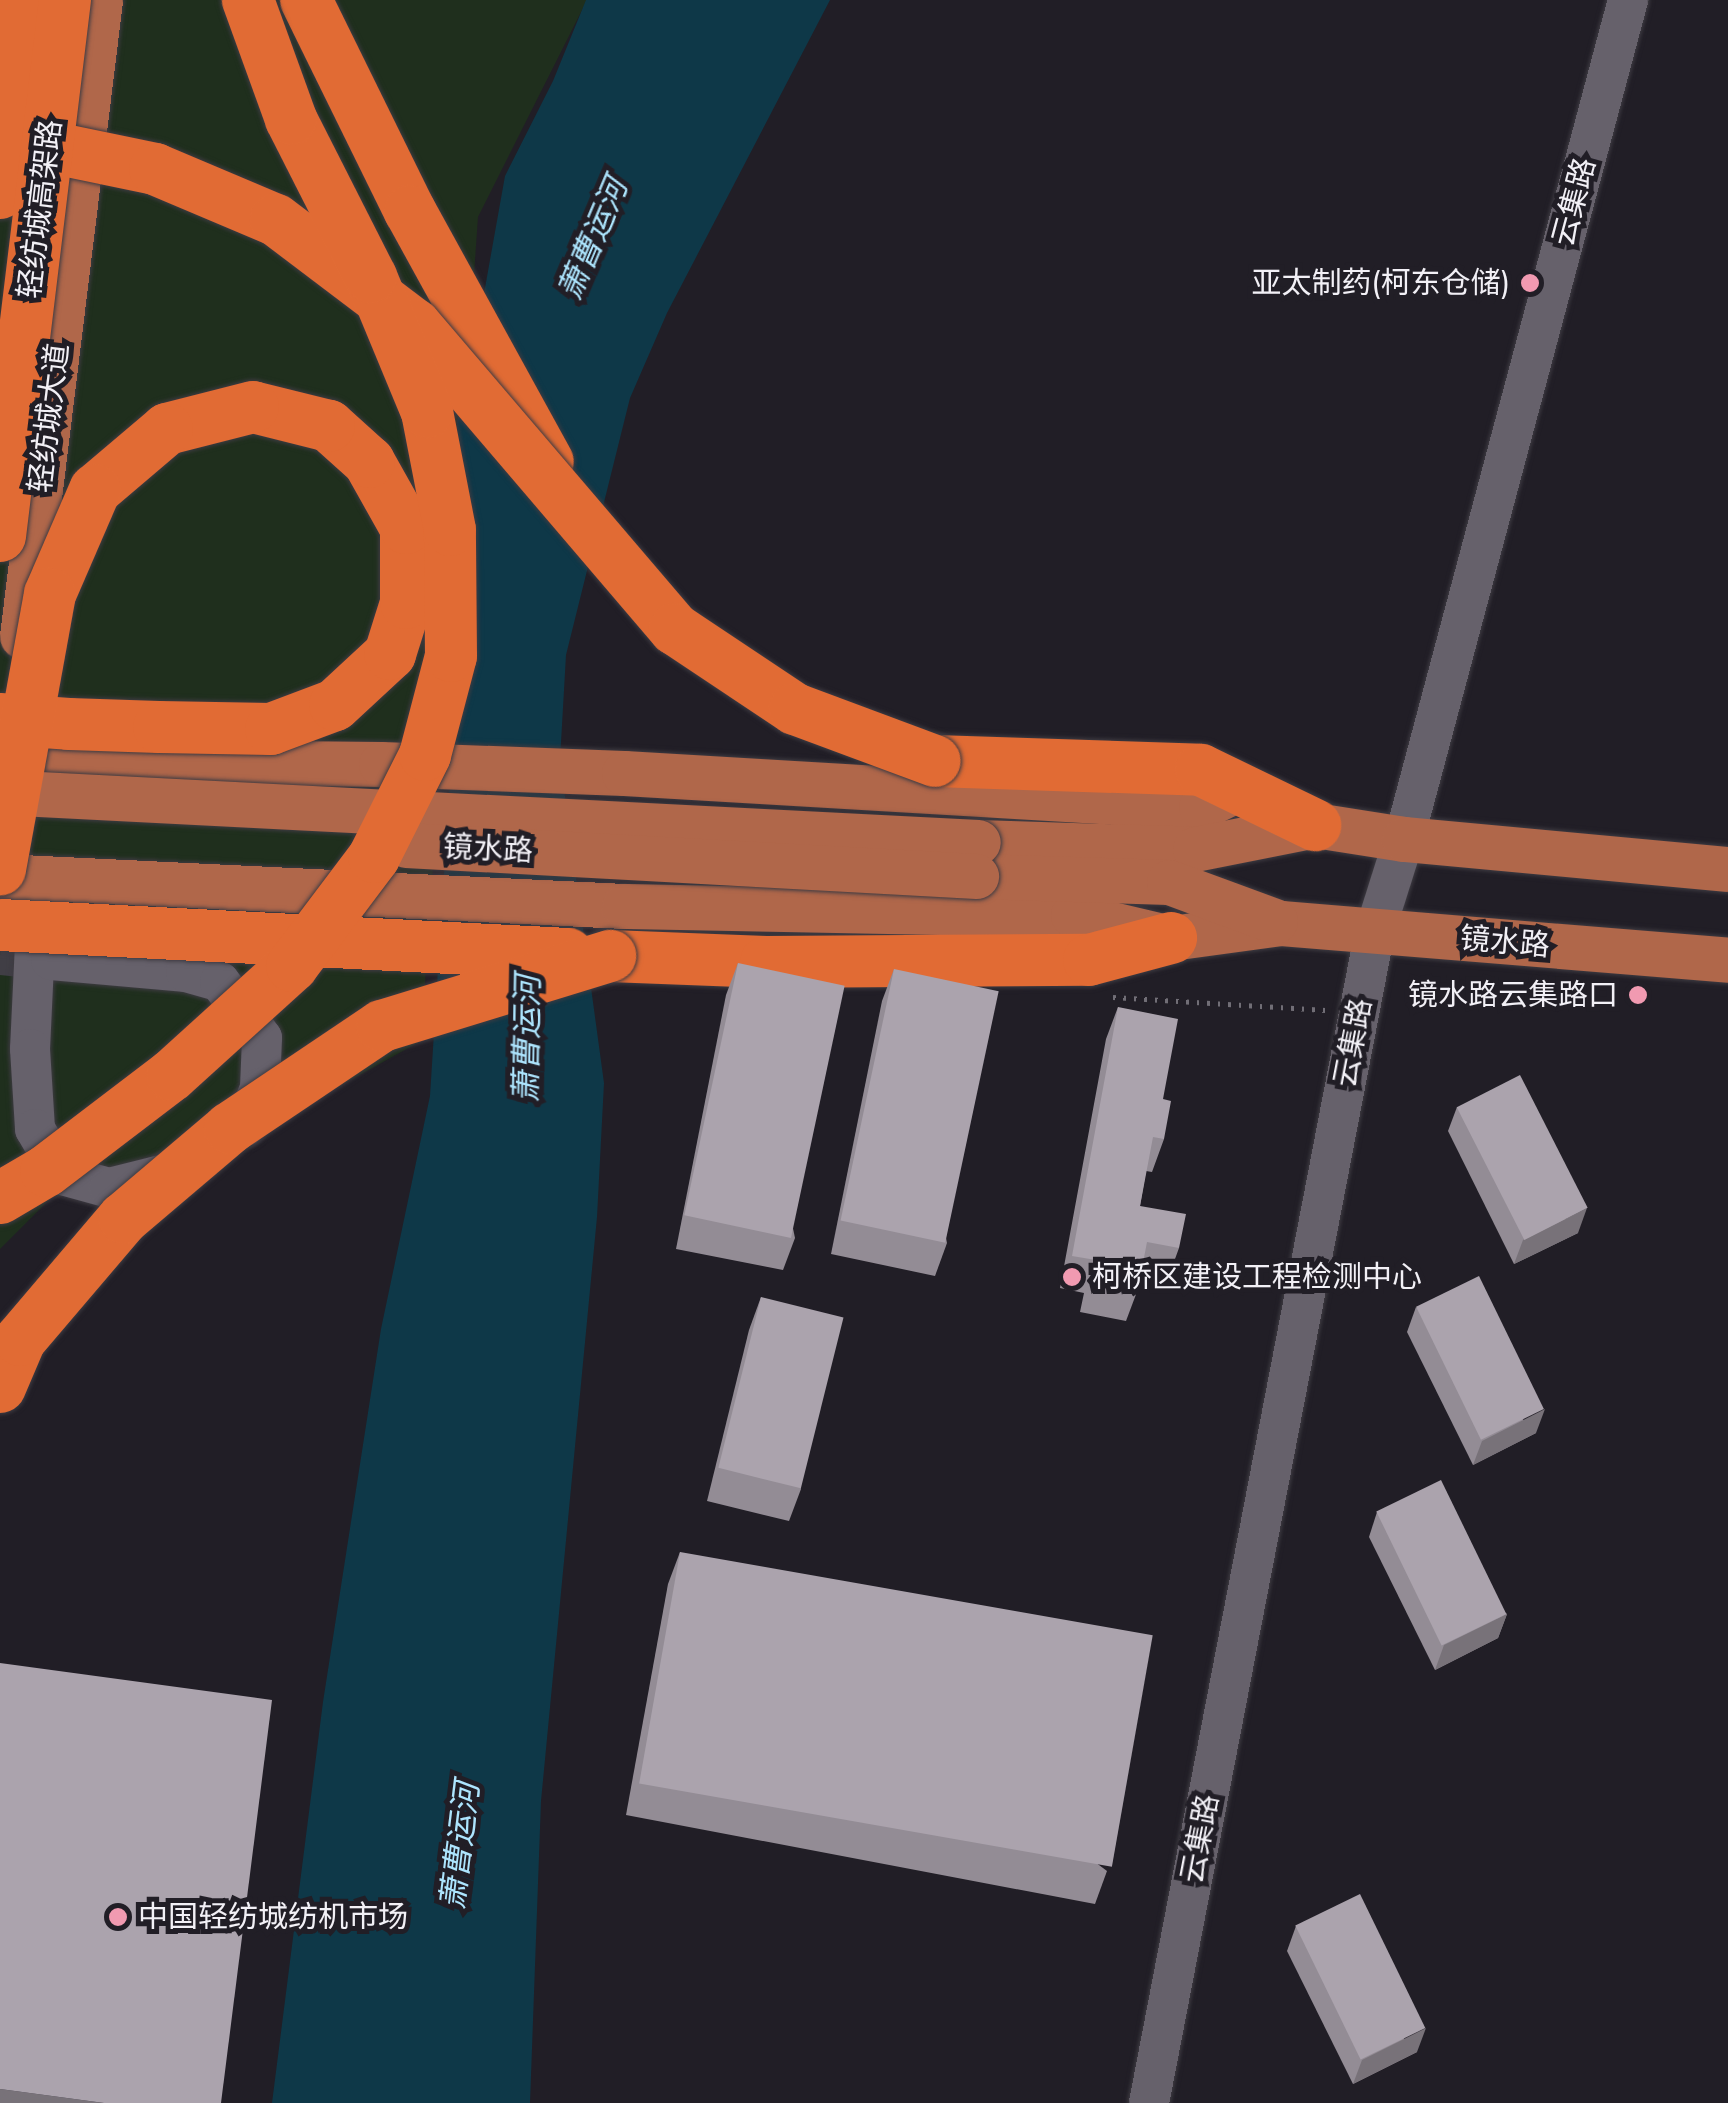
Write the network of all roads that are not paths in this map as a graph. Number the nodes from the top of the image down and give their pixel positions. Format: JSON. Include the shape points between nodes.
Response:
{"nodes":[{"id":1,"x":14,"y":0,"type":"edge"},
{"id":2,"x":22,"y":0,"type":"edge"},
{"id":3,"x":65,"y":0,"type":"edge"},
{"id":4,"x":100,"y":0,"type":"edge"},
{"id":5,"x":248,"y":0,"type":"edge"},
{"id":6,"x":306,"y":0,"type":"edge"},
{"id":7,"x":1628,"y":0,"type":"edge"},
{"id":8,"x":0,"y":82,"type":"edge"},
{"id":9,"x":0,"y":144,"type":"edge"},
{"id":10,"x":0,"y":193,"type":"edge"},
{"id":11,"x":575,"y":511,"type":"junction"},
{"id":12,"x":0,"y":536,"type":"edge"},
{"id":13,"x":2,"y":758,"type":"edge"},
{"id":14,"x":1242,"y":786,"type":"junction"},
{"id":15,"x":0,"y":822,"type":"edge"},
{"id":16,"x":1315,"y":825,"type":"junction"},
{"id":17,"x":0,"y":836,"type":"edge"},
{"id":18,"x":1404,"y":839,"type":"junction"},
{"id":19,"x":977,"y":859,"type":"junction"},
{"id":20,"x":1728,"y":869,"type":"edge"},
{"id":21,"x":13,"y":874,"type":"edge"},
{"id":22,"x":1282,"y":923,"type":"junction"},
{"id":23,"x":0,"y":926,"type":"edge"},
{"id":24,"x":1375,"y":931,"type":"junction"},
{"id":25,"x":1171,"y":938,"type":"junction"},
{"id":26,"x":610,"y":956,"type":"junction"},
{"id":27,"x":51,"y":960,"type":"tunnel mouth"},
{"id":28,"x":1728,"y":960,"type":"edge"},
{"id":29,"x":0,"y":1198,"type":"edge"},
{"id":30,"x":0,"y":1387,"type":"edge"},
{"id":31,"x":1149,"y":2103,"type":"edge"}],
"edges":[{"from":1,"to":8,"type":"highway"},
{"from":2,"to":10,"type":"highway","name":"轻纺城高架路","bridge":true},
{"from":3,"to":12,"type":"highway","name":"轻纺城高架路","bridge":true},
{"from":4,"to":13,"type":"main road","name":"轻纺城大道"},
{"from":5,"to":29,"type":"highway","bridge":true,"via":[[292,118],[371,277],[427,412],[450,530],[451,656],[425,754],[374,857],[292,966],[172,1076]]},
{"from":6,"to":11,"type":"highway","bridge":true,"via":[[410,211]]},
{"from":7,"to":18,"type":"street","name":"云集路"},
{"from":9,"to":11,"type":"highway","bridge":true,"via":[[30,143],[155,170],[276,220],[415,325]]},
{"from":11,"to":14,"type":"highway","bridge":true,"via":[[675,629],[795,708],[935,761],[1201,770]]},
{"from":13,"to":14,"type":"main road","via":[[624,773],[1201,807]]},
{"from":13,"to":17,"type":"main road","name":"轻纺城大道"},
{"from":13,"to":19,"type":"main road","bridge":true},
{"from":13,"to":21,"type":"highway","bridge":true,"via":[[17,720],[34,722],[69,724],[141,727],[271,728],[336,705],[390,654],[406,603],[406,528],[370,462],[329,426],[253,407],[167,428],[94,490],[50,594],[28,712],[25,732]]},
{"from":14,"to":16,"type":"highway"},
{"from":15,"to":19,"type":"main road","name":"镜水路","bridge":true},
{"from":16,"to":18,"type":"main road"},
{"from":16,"to":19,"type":"main road","via":[[1195,848]]},
{"from":18,"to":20,"type":"main road"},
{"from":18,"to":24,"type":"street","name":"云集路"},
{"from":19,"to":22,"type":"main road","via":[[1169,882]]},
{"from":21,"to":25,"type":"main road","via":[[624,906],[1073,915]]},
{"from":21,"to":27,"type":"street","via":[[34,1130],[62,1176],[109,1188],[168,1174],[242,1134],[260,1088],[262,1038],[220,982],[186,972]]},
{"from":22,"to":24,"type":"main road","name":"镜水路"},
{"from":22,"to":25,"type":"main road"},
{"from":23,"to":26,"type":"highway","bridge":true},
{"from":24,"to":28,"type":"main road","name":"镜水路"},
{"from":24,"to":31,"type":"street","name":"云集路"},
{"from":25,"to":26,"type":"highway","via":[[1089,960]]},
{"from":26,"to":30,"type":"highway","bridge":true,"via":[[382,1026],[230,1128],[124,1218],[20,1340]]}]}
